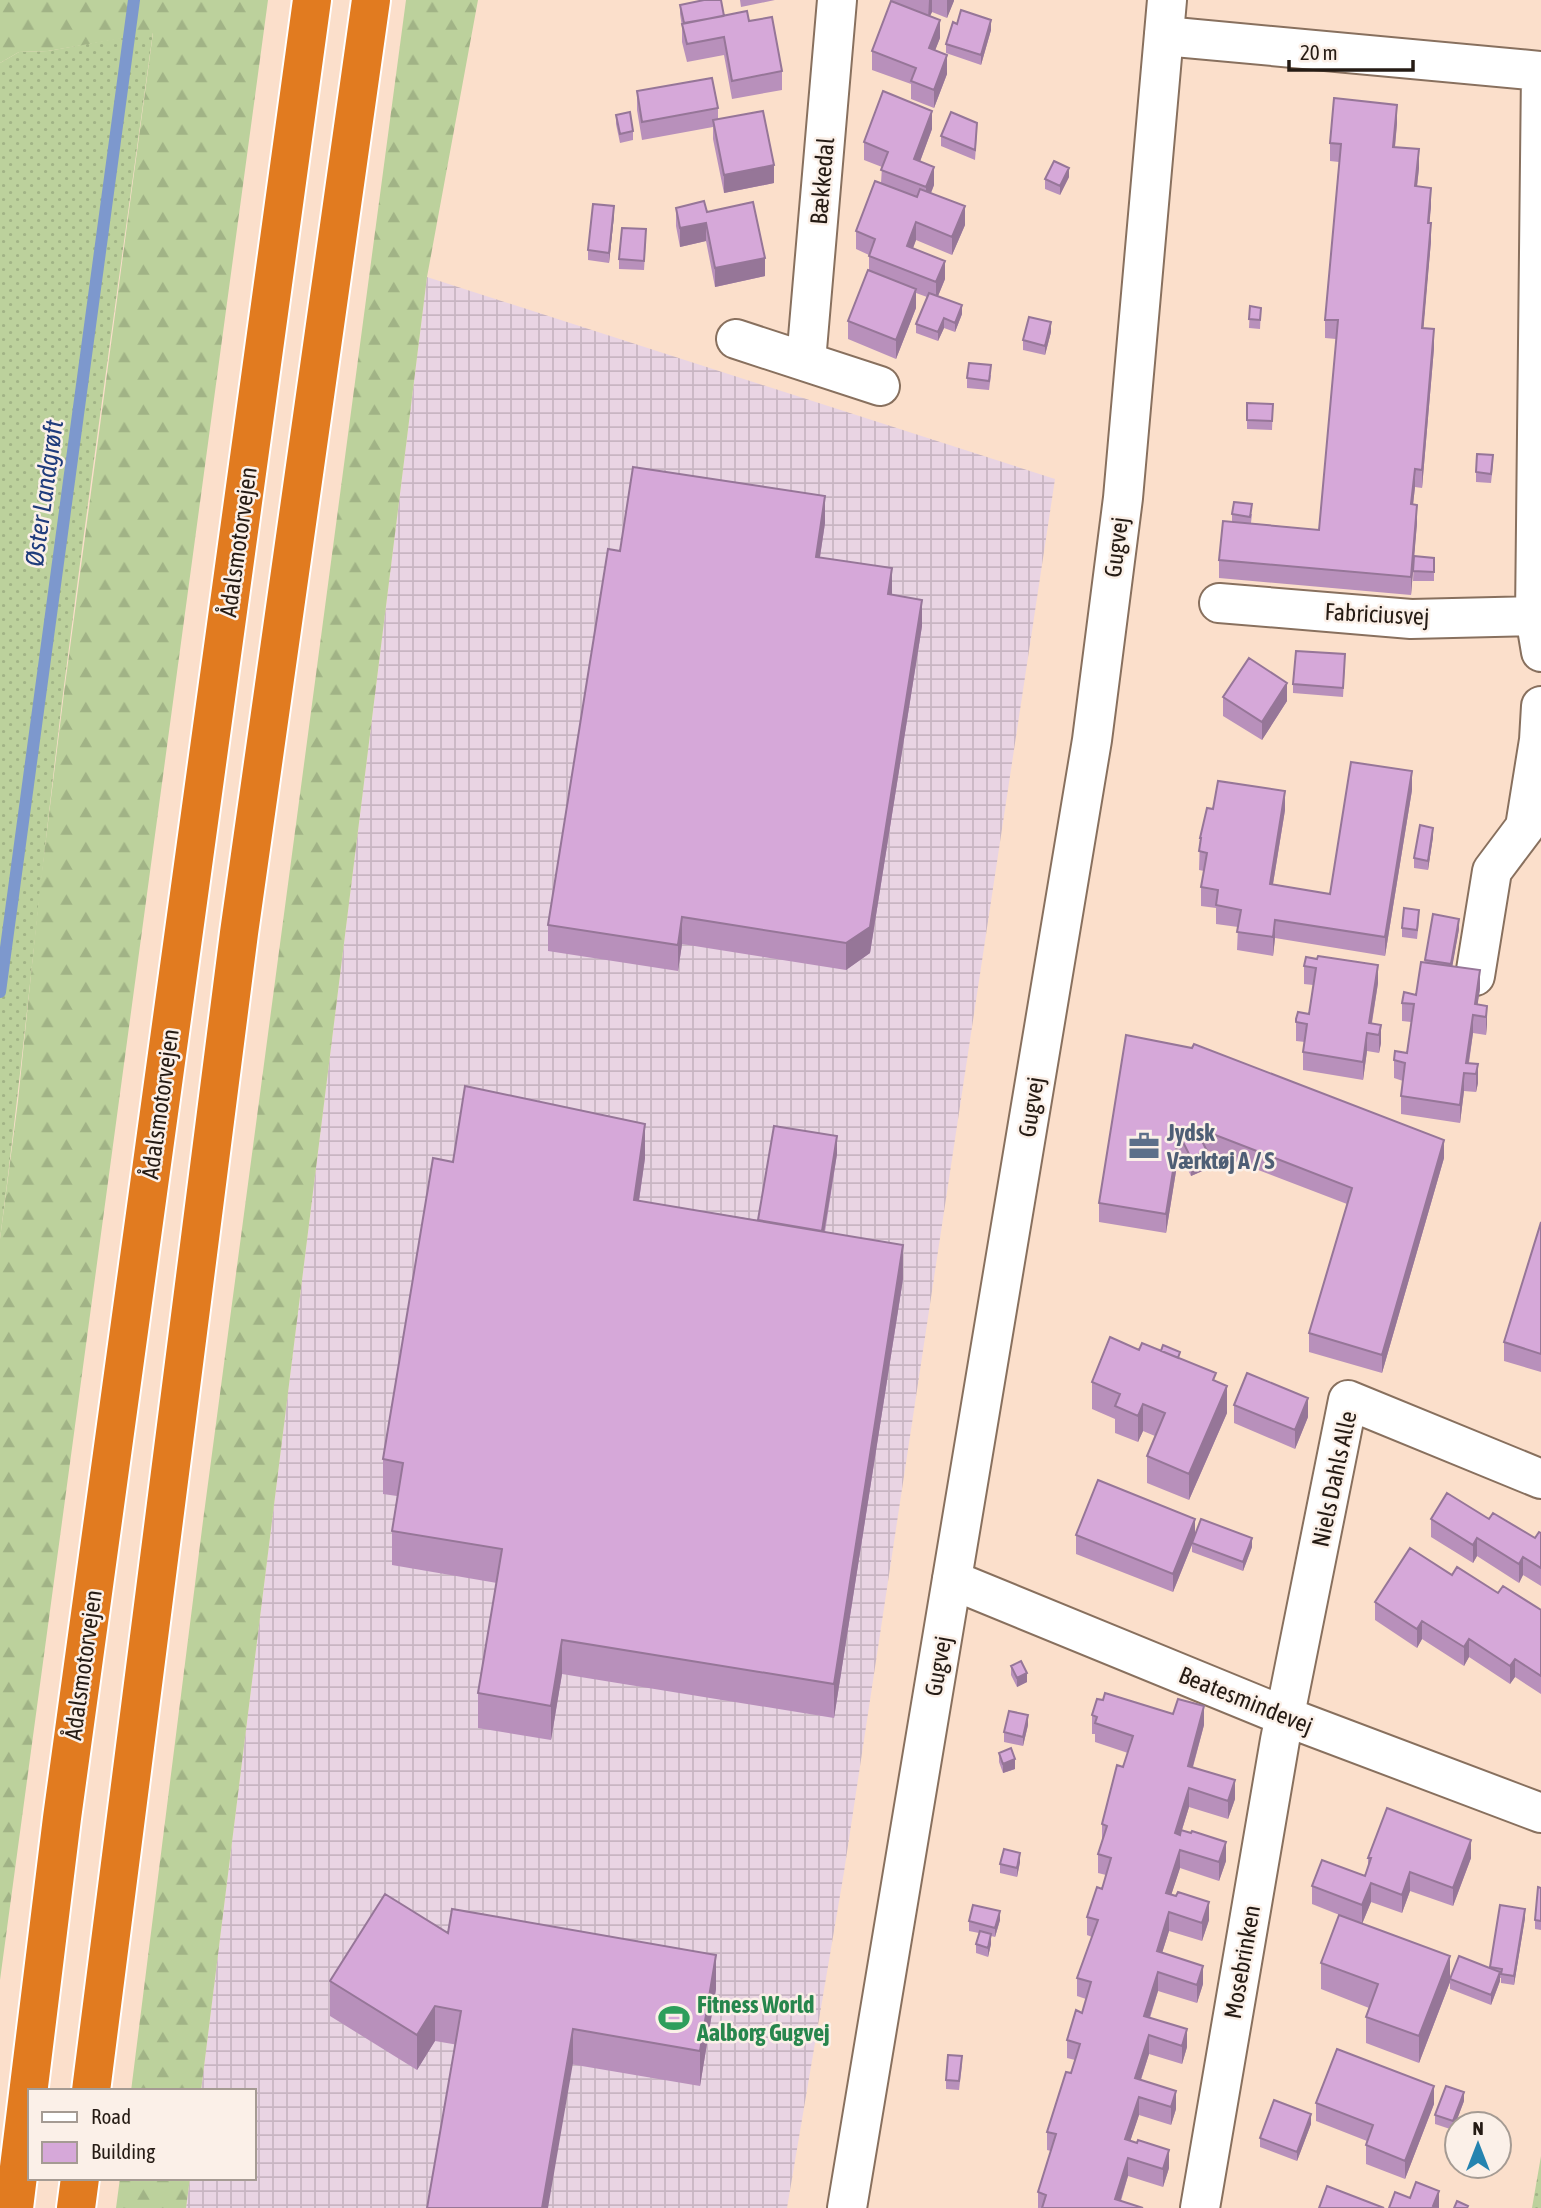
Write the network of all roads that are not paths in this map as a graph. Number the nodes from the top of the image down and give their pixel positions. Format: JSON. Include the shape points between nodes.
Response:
{"nodes":[{"id":1,"x":312,"y":0,"type":"edge"},
{"id":2,"x":371,"y":0,"type":"edge"},
{"id":3,"x":837,"y":0,"type":"edge"},
{"id":4,"x":1166,"y":18,"type":"edge"},
{"id":5,"x":1541,"y":71,"type":"edge"},
{"id":6,"x":736,"y":339,"type":"dead end"},
{"id":7,"x":806,"y":361,"type":"junction"},
{"id":8,"x":880,"y":386,"type":"dead end"},
{"id":9,"x":1219,"y":603,"type":"dead end"},
{"id":10,"x":1538,"y":634,"type":"edge"},
{"id":11,"x":1541,"y":706,"type":"edge"},
{"id":12,"x":1475,"y":976,"type":"edge"},
{"id":13,"x":1541,"y":1479,"type":"edge"},
{"id":14,"x":953,"y":1580,"type":"junction"},
{"id":15,"x":1284,"y":1716,"type":"junction"},
{"id":16,"x":1541,"y":1813,"type":"edge"},
{"id":17,"x":29,"y":2089,"type":"edge"},
{"id":18,"x":91,"y":2089,"type":"edge"},
{"id":19,"x":28,"y":2095,"type":"edge"},
{"id":20,"x":80,"y":2180,"type":"edge"},
{"id":21,"x":14,"y":2208,"type":"edge"},
{"id":22,"x":76,"y":2208,"type":"edge"},
{"id":23,"x":847,"y":2208,"type":"edge"},
{"id":24,"x":1200,"y":2208,"type":"edge"}],
"edges":[{"from":1,"to":17,"type":"highway","name":"Ådalsmotorvejen"},
{"from":2,"to":18,"type":"highway","via":[[237,947]]},
{"from":3,"to":7,"type":"street","name":"Bækkedal"},
{"from":4,"to":5,"type":"street"},
{"from":4,"to":14,"type":"street","name":"Gugvej","via":[[1123,498],[1092,740]]},
{"from":5,"to":10,"type":"street","name":"Fabriciusvej"},
{"from":6,"to":7,"type":"street"},
{"from":7,"to":8,"type":"street"},
{"from":9,"to":10,"type":"street","name":"Fabriciusvej"},
{"from":11,"to":12,"type":"street","via":[[1525,827],[1492,871]]},
{"from":13,"to":15,"type":"street","name":"Niels Dahls Alle","via":[[1348,1400]]},
{"from":14,"to":15,"type":"street","name":"Beatesmindevej"},
{"from":14,"to":23,"type":"street","name":"Gugvej"},
{"from":15,"to":16,"type":"street","name":"Beatesmindevej"},
{"from":15,"to":24,"type":"street","name":"Mosebrinken"},
{"from":19,"to":21,"type":"highway","name":"Ådalsmotorvejen"},
{"from":20,"to":22,"type":"highway"}]}
